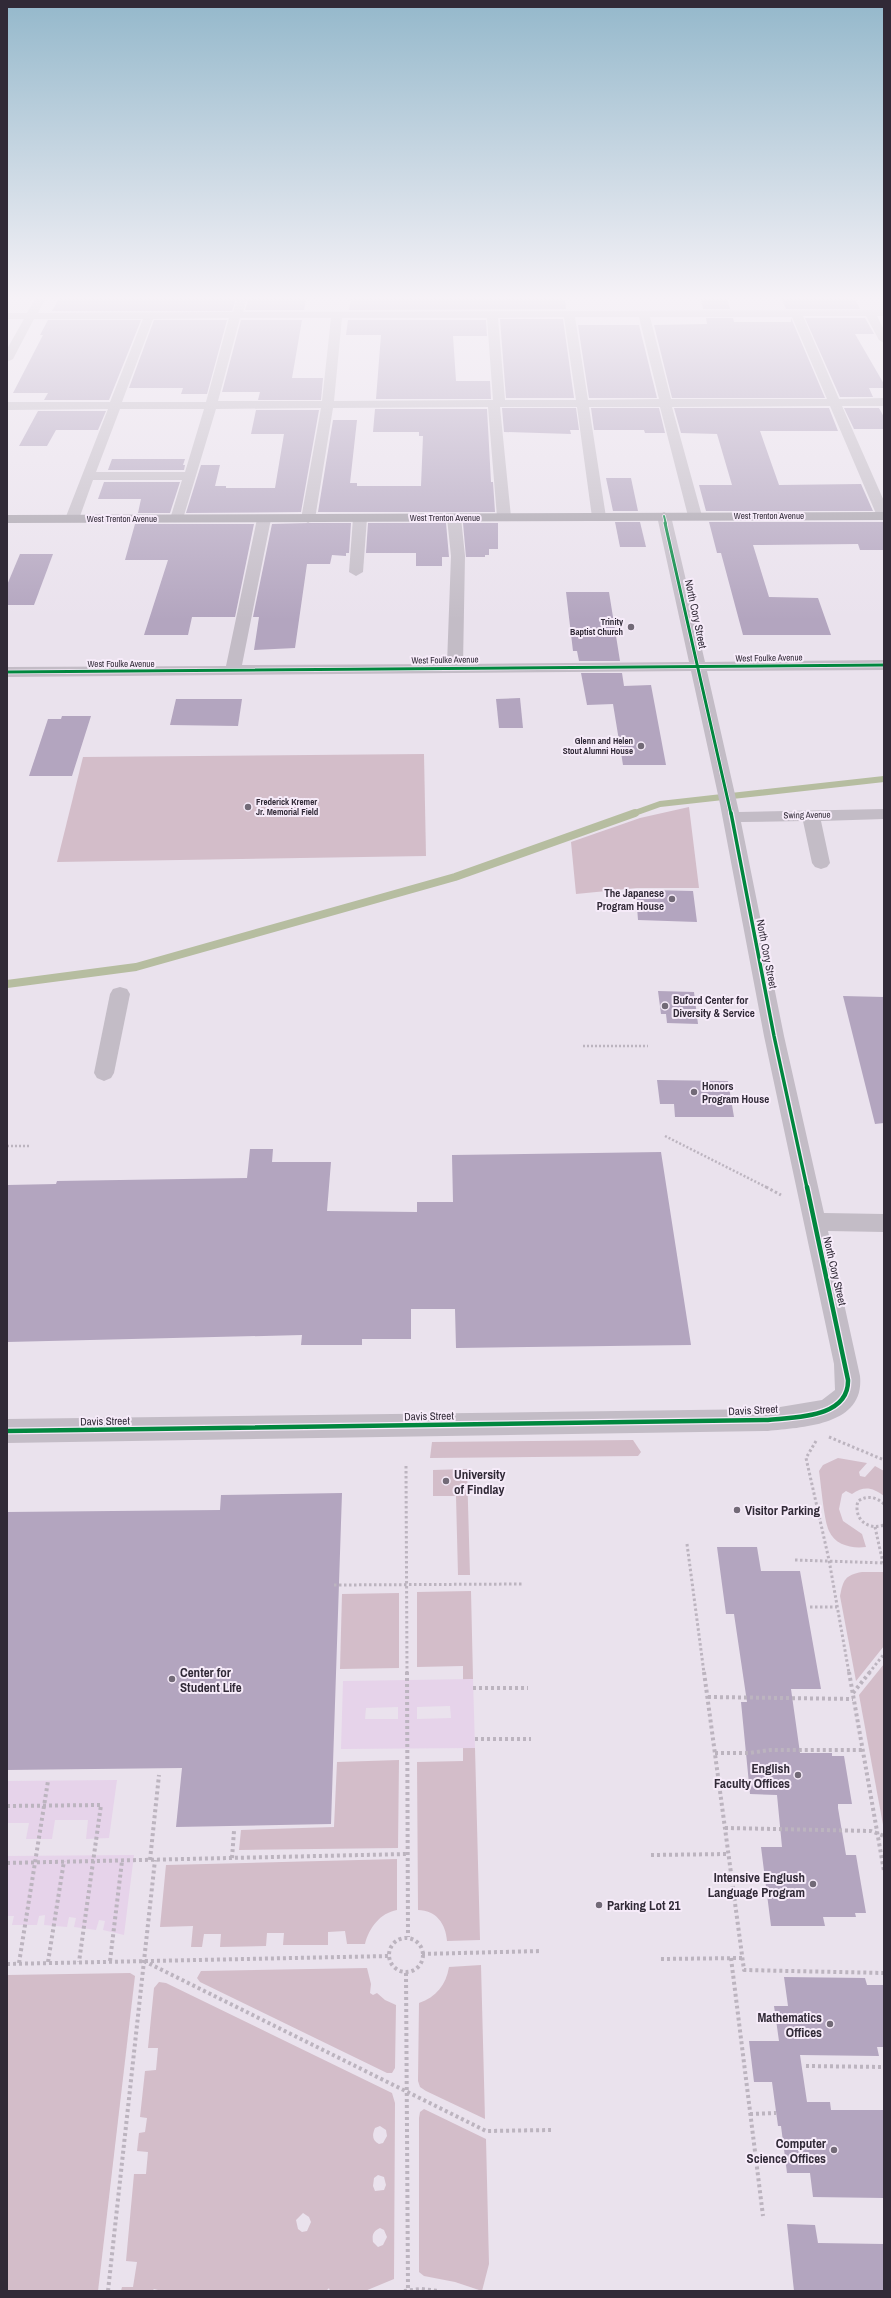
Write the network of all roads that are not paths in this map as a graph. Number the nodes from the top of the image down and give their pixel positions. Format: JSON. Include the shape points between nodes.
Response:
{"nodes":[{"id":1,"x":115,"y":406,"type":"edge"},
{"id":2,"x":211,"y":406,"type":"edge"},
{"id":3,"x":328,"y":406,"type":"edge"},
{"id":4,"x":496,"y":406,"type":"edge"},
{"id":5,"x":582,"y":406,"type":"edge"},
{"id":6,"x":667,"y":406,"type":"edge"},
{"id":7,"x":837,"y":406,"type":"edge"},
{"id":8,"x":88,"y":476,"type":"junction"},
{"id":9,"x":190,"y":476,"type":"junction"},
{"id":10,"x":664,"y":516,"type":"junction"},
{"id":11,"x":695,"y":516,"type":"junction"},
{"id":12,"x":884,"y":516,"type":"edge"},
{"id":13,"x":504,"y":517,"type":"junction"},
{"id":14,"x":599,"y":517,"type":"junction"},
{"id":15,"x":72,"y":518,"type":"junction"},
{"id":16,"x":308,"y":518,"type":"junction"},
{"id":17,"x":360,"y":518,"type":"junction"},
{"id":18,"x":454,"y":518,"type":"junction"},
{"id":19,"x":7,"y":519,"type":"edge"},
{"id":20,"x":177,"y":519,"type":"junction"},
{"id":21,"x":264,"y":519,"type":"junction"},
{"id":22,"x":356,"y":572,"type":"dead end"},
{"id":23,"x":884,"y":664,"type":"edge"},
{"id":24,"x":698,"y":666,"type":"junction"},
{"id":25,"x":455,"y":668,"type":"junction"},
{"id":26,"x":233,"y":671,"type":"junction"},
{"id":27,"x":7,"y":672,"type":"edge"},
{"id":28,"x":729,"y":811,"type":"junction"},
{"id":29,"x":884,"y":814,"type":"edge"},
{"id":30,"x":811,"y":815,"type":"junction"},
{"id":31,"x":822,"y":863,"type":"dead end"},
{"id":32,"x":120,"y":994,"type":"dead end"},
{"id":33,"x":104,"y":1074,"type":"dead end"},
{"id":34,"x":813,"y":1215,"type":"junction"},
{"id":35,"x":884,"y":1223,"type":"edge"},
{"id":36,"x":846,"y":1396,"type":"joint"},
{"id":37,"x":7,"y":1431,"type":"edge"}],
"edges":[{"from":1,"to":8,"type":"street"},
{"from":2,"to":9,"type":"street"},
{"from":3,"to":16,"type":"street"},
{"from":4,"to":13,"type":"street"},
{"from":5,"to":14,"type":"street"},
{"from":6,"to":11,"type":"street"},
{"from":7,"to":12,"type":"street"},
{"from":8,"to":9,"type":"street"},
{"from":8,"to":15,"type":"street"},
{"from":9,"to":20,"type":"street"},
{"from":10,"to":11,"type":"main road","name":"West Trenton Avenue"},
{"from":10,"to":14,"type":"main road","name":"West Trenton Avenue"},
{"from":10,"to":24,"type":"street","name":"North Cory Street"},
{"from":11,"to":12,"type":"main road","name":"West Trenton Avenue"},
{"from":13,"to":14,"type":"main road","name":"West Trenton Avenue"},
{"from":13,"to":18,"type":"main road","name":"West Trenton Avenue"},
{"from":15,"to":19,"type":"main road","name":"West Trenton Avenue"},
{"from":15,"to":20,"type":"main road","name":"West Trenton Avenue"},
{"from":16,"to":17,"type":"main road","name":"West Trenton Avenue"},
{"from":16,"to":21,"type":"main road","name":"West Trenton Avenue"},
{"from":17,"to":18,"type":"main road","name":"West Trenton Avenue"},
{"from":17,"to":22,"type":"street"},
{"from":18,"to":25,"type":"street","via":[[458,556]]},
{"from":20,"to":21,"type":"main road","name":"West Trenton Avenue"},
{"from":21,"to":26,"type":"street"},
{"from":23,"to":24,"type":"street","name":"West Foulke Avenue"},
{"from":24,"to":25,"type":"street","name":"West Foulke Avenue"},
{"from":24,"to":28,"type":"street","name":"North Cory Street"},
{"from":25,"to":26,"type":"street","name":"West Foulke Avenue"},
{"from":26,"to":27,"type":"street","name":"West Foulke Avenue"},
{"from":28,"to":30,"type":"street","name":"Swing Avenue"},
{"from":28,"to":34,"type":"street","name":"North Cory Street"},
{"from":29,"to":30,"type":"street","name":"Swing Avenue"},
{"from":30,"to":31,"type":"street"},
{"from":32,"to":33,"type":"street"},
{"from":34,"to":35,"type":"street"},
{"from":34,"to":36,"type":"street","name":"North Cory Street","via":[[846,1364]]},
{"from":36,"to":37,"type":"street","name":"Davis Street","via":[[817,1424],[768,1420]]}]}
